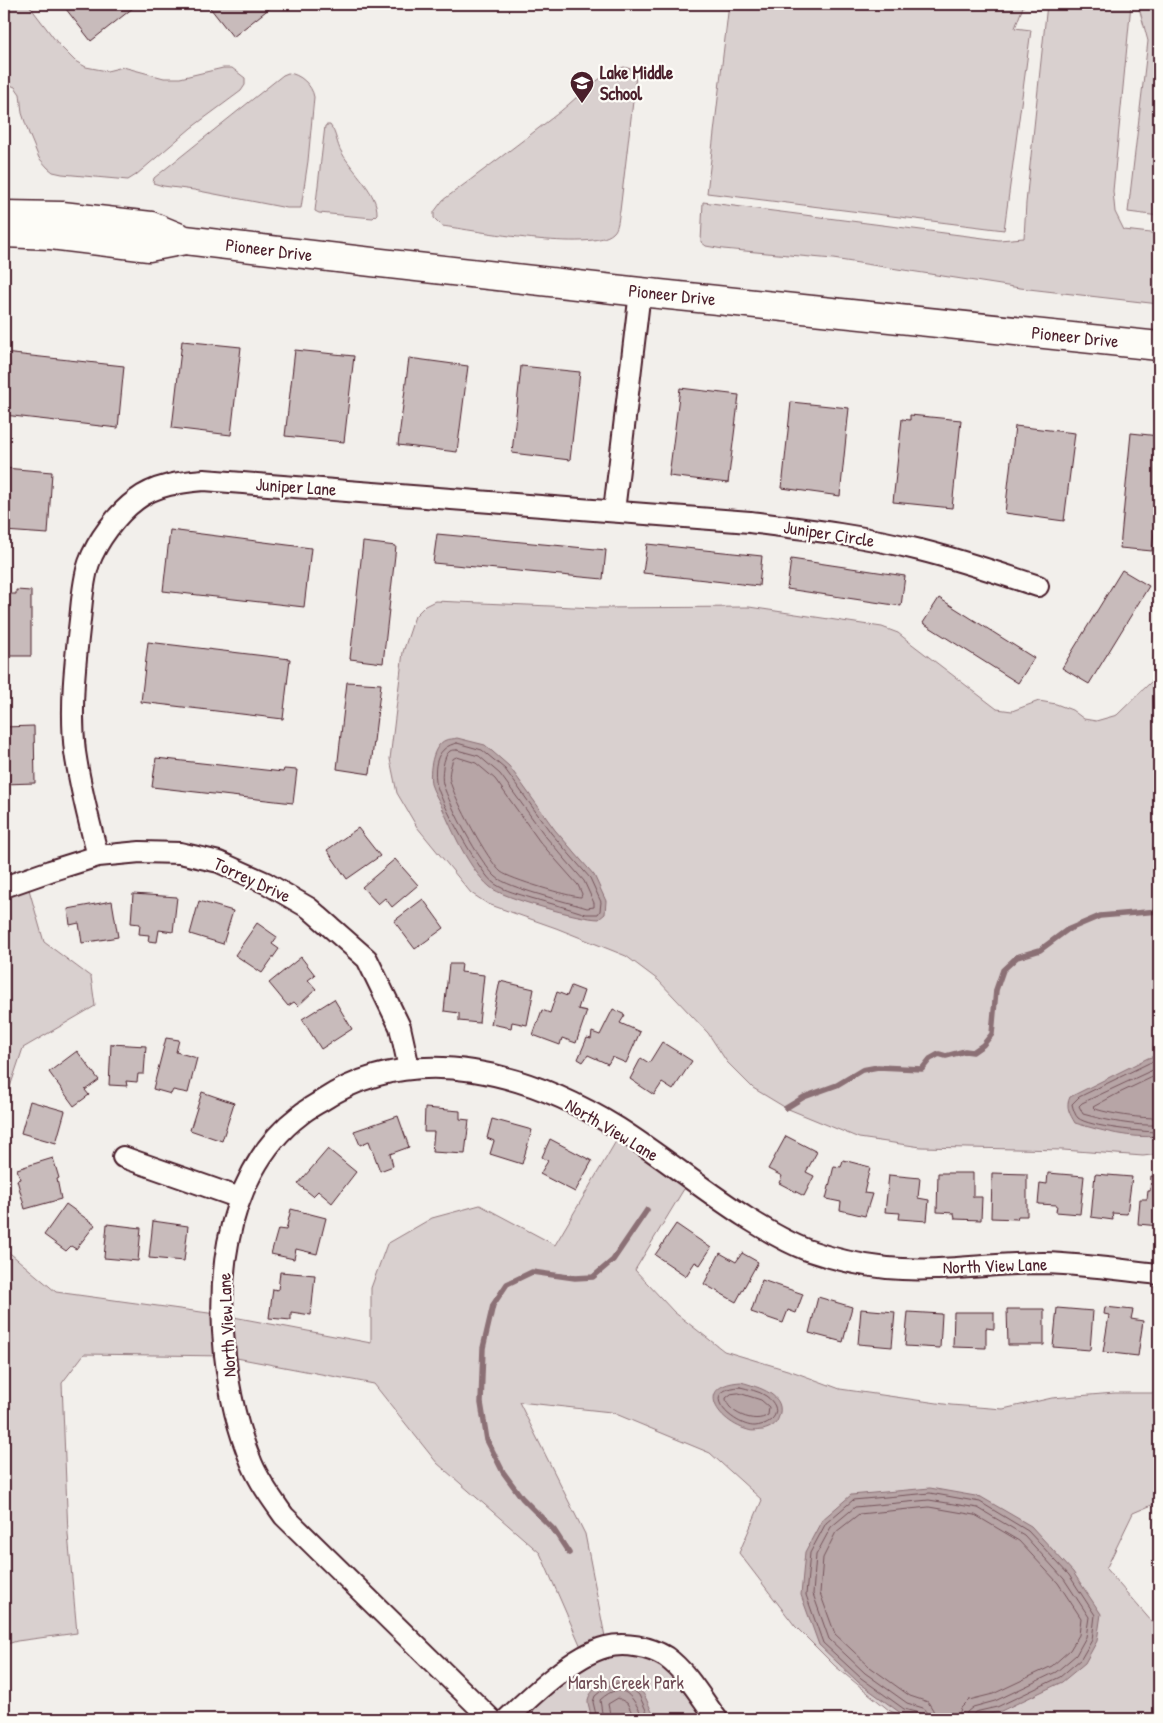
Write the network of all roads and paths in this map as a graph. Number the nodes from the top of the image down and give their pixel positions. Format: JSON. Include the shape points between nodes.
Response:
{"nodes":[{"id":1,"x":4,"y":215,"type":"edge"},
{"id":2,"x":4,"y":233,"type":"edge"},
{"id":3,"x":185,"y":240,"type":"junction"},
{"id":4,"x":640,"y":292,"type":"junction"},
{"id":5,"x":1159,"y":346,"type":"edge"},
{"id":6,"x":614,"y":511,"type":"junction"},
{"id":7,"x":1038,"y":586,"type":"dead end"},
{"id":8,"x":98,"y":856,"type":"junction"},
{"id":9,"x":4,"y":887,"type":"edge"},
{"id":10,"x":409,"y":1068,"type":"junction"},
{"id":11,"x":123,"y":1157,"type":"dead end"},
{"id":12,"x":240,"y":1198,"type":"junction"},
{"id":13,"x":1159,"y":1274,"type":"edge"},
{"id":14,"x":492,"y":1719,"type":"edge"},
{"id":15,"x":507,"y":1719,"type":"edge"},
{"id":16,"x":717,"y":1719,"type":"edge"}],
"edges":[{"from":1,"to":3,"type":"street","name":"Pioneer Drive","via":[[54,215],[151,226]]},
{"from":2,"to":3,"type":"street","name":"Pioneer Drive","via":[[51,235],[149,247]]},
{"from":3,"to":4,"type":"street","name":"Pioneer Drive"},
{"from":4,"to":5,"type":"street","name":"Pioneer Drive"},
{"from":4,"to":6,"type":"street"},
{"from":6,"to":7,"type":"street","name":"Juniper Circle","via":[[750,522],[861,538],[918,550]]},
{"from":6,"to":8,"type":"street","name":"Juniper Lane","via":[[204,480],[163,487],[135,500],[106,532],[89,563],[74,669],[75,751]]},
{"from":8,"to":9,"type":"street","name":"Torrey Drive"},
{"from":8,"to":10,"type":"street","name":"Torrey Drive","via":[[180,853],[219,862],[266,883],[309,908],[366,959],[400,1027]]},
{"from":10,"to":12,"type":"street","name":"North View Lane","via":[[370,1077],[332,1094],[299,1115],[273,1140],[254,1168]]},
{"from":10,"to":13,"type":"street","name":"North View Lane","via":[[451,1068],[490,1073],[575,1104],[618,1128],[767,1231],[805,1249],[852,1262],[889,1268],[928,1269],[1042,1263]]},
{"from":11,"to":12,"type":"street"},
{"from":12,"to":14,"type":"street","name":"North View Lane","via":[[223,1270],[224,1340],[233,1405],[253,1466],[266,1492],[284,1516]]},
{"from":15,"to":16,"type":"street","via":[[530,1696],[585,1656],[606,1647],[632,1646],[652,1650],[665,1657],[680,1670]]}]}
